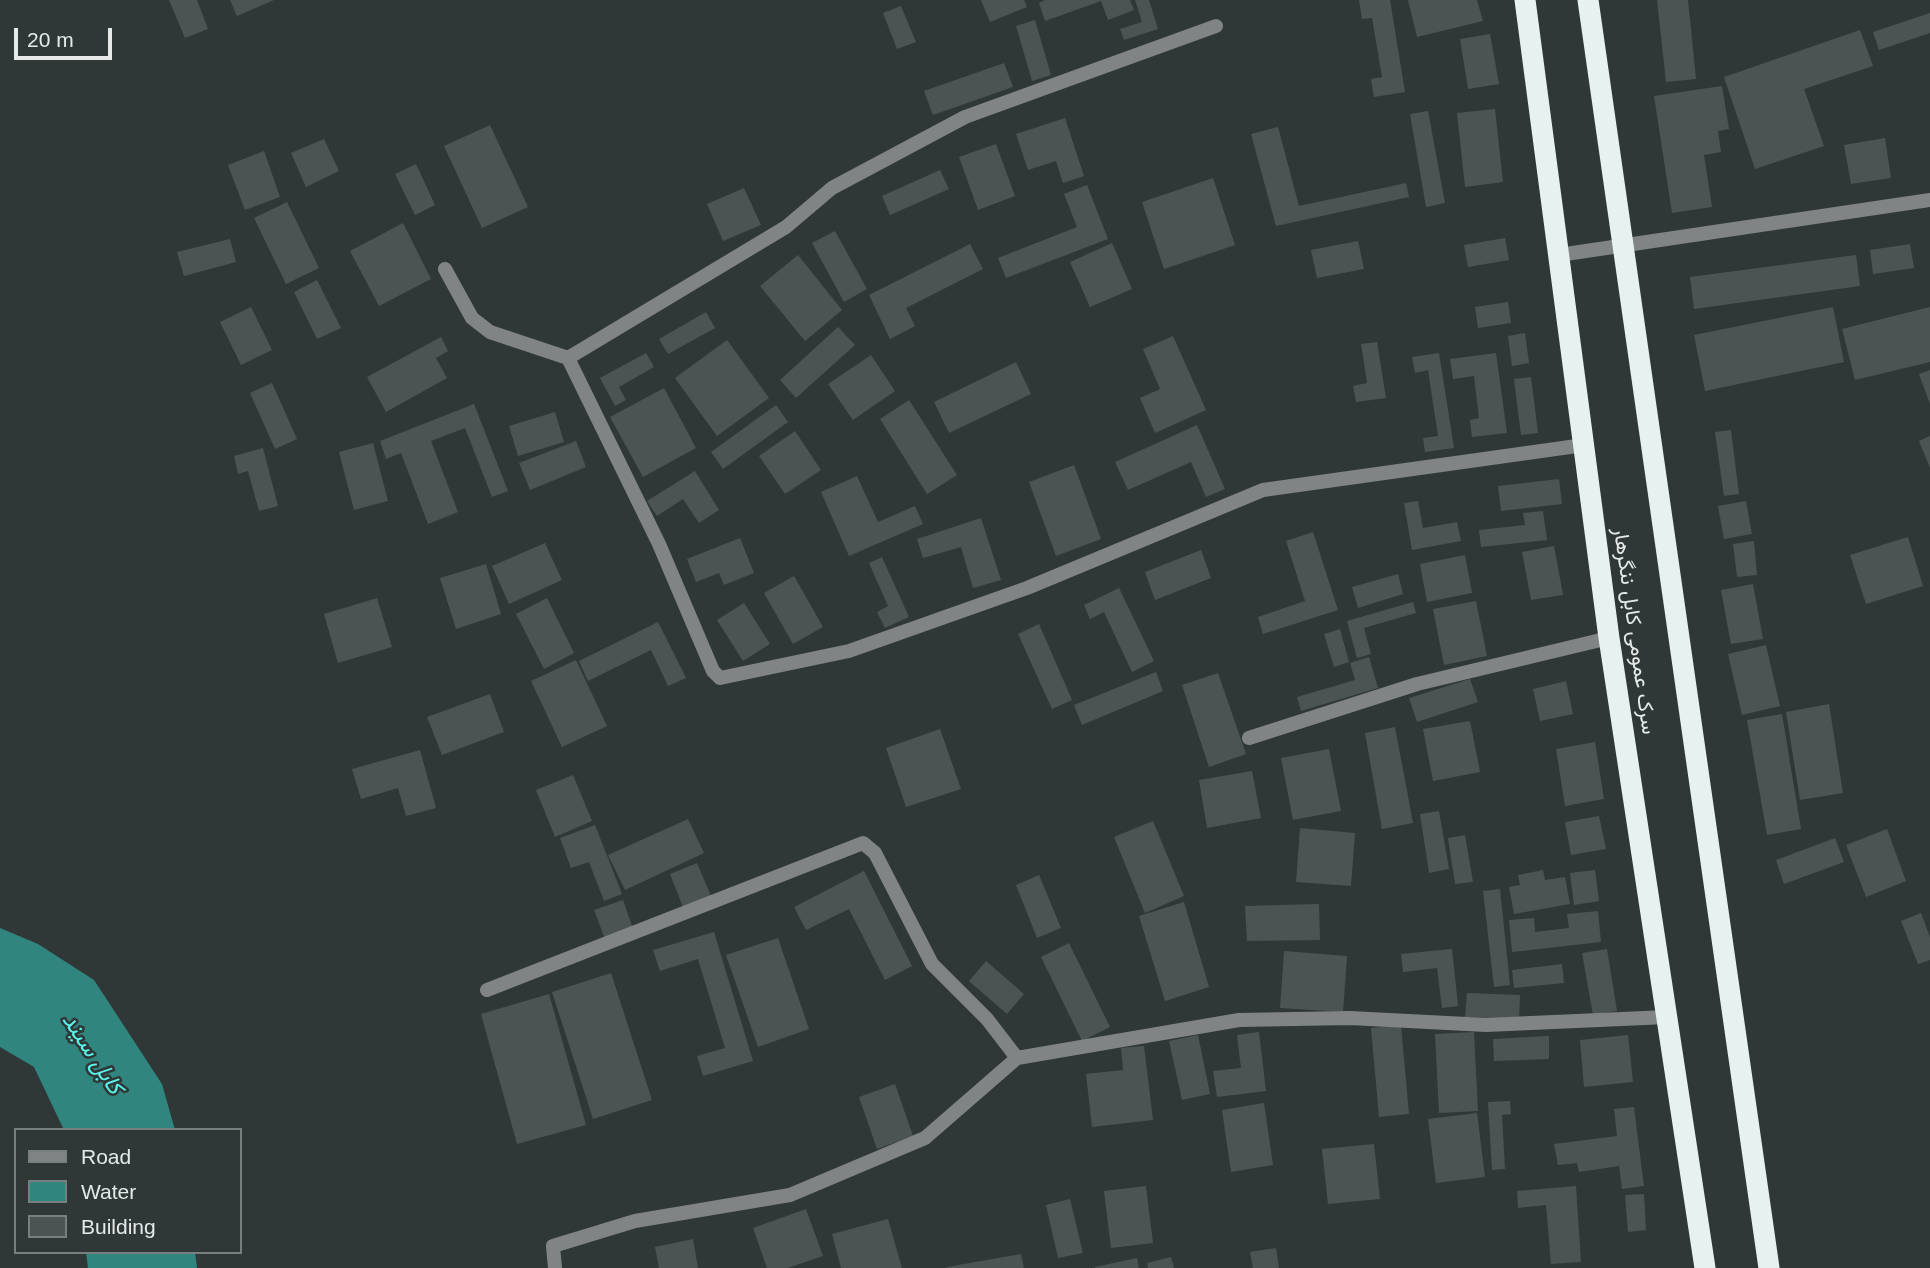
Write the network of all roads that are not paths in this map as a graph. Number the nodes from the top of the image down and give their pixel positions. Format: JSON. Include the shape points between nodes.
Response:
{"nodes":[{"id":1,"x":1525,"y":0,"type":"edge"},
{"id":2,"x":1588,"y":0,"type":"edge"},
{"id":3,"x":1216,"y":26,"type":"dead end"},
{"id":4,"x":1930,"y":200,"type":"edge"},
{"id":5,"x":1622,"y":246,"type":"junction"},
{"id":6,"x":1559,"y":255,"type":"junction"},
{"id":7,"x":444,"y":269,"type":"dead end"},
{"id":8,"x":568,"y":358,"type":"junction"},
{"id":9,"x":1584,"y":445,"type":"junction"},
{"id":10,"x":1609,"y":638,"type":"junction"},
{"id":11,"x":1249,"y":738,"type":"dead end"},
{"id":12,"x":487,"y":990,"type":"dead end"},
{"id":13,"x":1667,"y":1017,"type":"junction"},
{"id":14,"x":1017,"y":1058,"type":"junction"},
{"id":15,"x":555,"y":1268,"type":"edge"},
{"id":16,"x":1706,"y":1268,"type":"edge"},
{"id":17,"x":1769,"y":1268,"type":"edge"}],
"edges":[{"from":1,"to":6,"type":"highway","name":"سرک عمومی کابل ننگرهار"},
{"from":2,"to":5,"type":"highway","name":"سرک عمومی کابل ننگرهار"},
{"from":3,"to":8,"type":"street","via":[[965,117],[832,188],[786,227]]},
{"from":4,"to":5,"type":"street"},
{"from":5,"to":6,"type":"street"},
{"from":5,"to":17,"type":"highway","name":"سرک عمومی کابل ننگرهار"},
{"from":6,"to":9,"type":"highway","name":"سرک عمومی کابل ننگرهار"},
{"from":7,"to":8,"type":"street","via":[[472,318],[490,332]]},
{"from":8,"to":9,"type":"street","via":[[720,678],[849,651],[1027,587],[1263,490]]},
{"from":9,"to":10,"type":"highway","name":"سرک عمومی کابل ننگرهار"},
{"from":10,"to":11,"type":"street","via":[[1417,684]]},
{"from":10,"to":13,"type":"highway","name":"سرک عمومی کابل ننگرهار"},
{"from":12,"to":14,"type":"street","via":[[863,843],[875,853],[932,964],[987,1019]]},
{"from":13,"to":14,"type":"street","via":[[1486,1025],[1350,1018],[1239,1020]]},
{"from":13,"to":16,"type":"highway","name":"سرک عمومی کابل ننگرهار"},
{"from":14,"to":15,"type":"street","via":[[925,1138],[790,1195],[635,1221],[553,1246]]}]}
